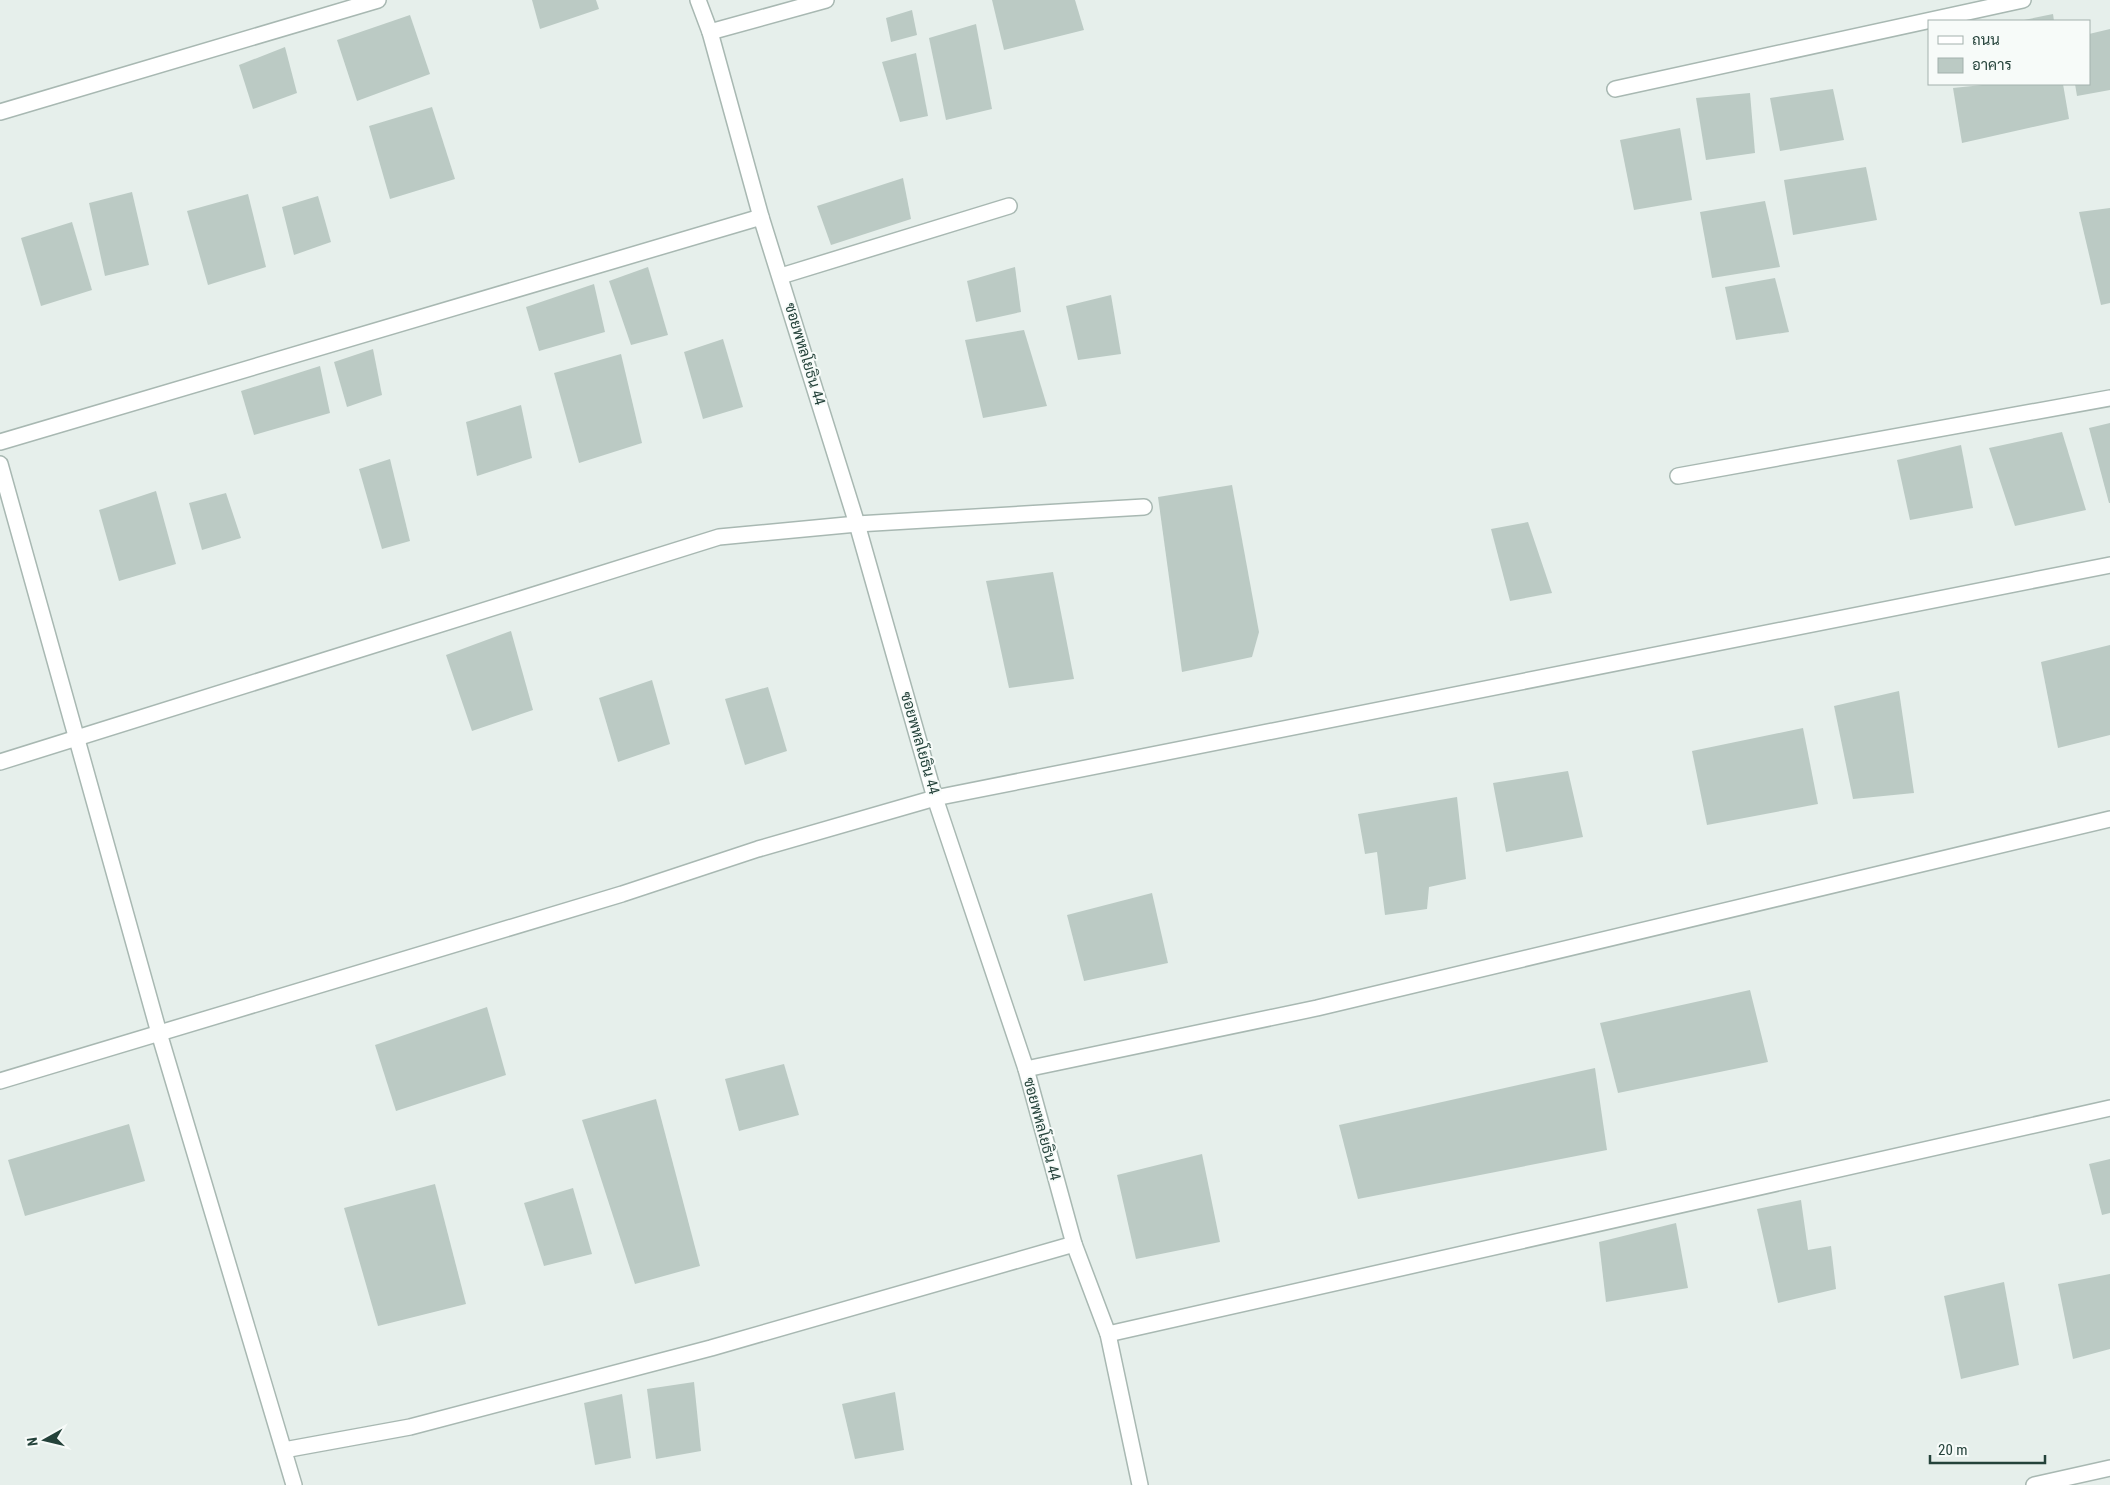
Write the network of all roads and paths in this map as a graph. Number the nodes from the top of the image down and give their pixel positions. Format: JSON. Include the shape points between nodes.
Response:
{"nodes":[{"id":1,"x":378,"y":0,"type":"edge"},
{"id":2,"x":698,"y":0,"type":"edge"},
{"id":3,"x":826,"y":0,"type":"edge"},
{"id":4,"x":2023,"y":0,"type":"edge"},
{"id":5,"x":1931,"y":20,"type":"edge"},
{"id":6,"x":1928,"y":21,"type":"edge"},
{"id":7,"x":710,"y":32,"type":"junction"},
{"id":8,"x":1615,"y":89,"type":"dead end"},
{"id":9,"x":0,"y":112,"type":"edge"},
{"id":10,"x":1009,"y":206,"type":"dead end"},
{"id":11,"x":762,"y":217,"type":"junction"},
{"id":12,"x":782,"y":276,"type":"junction"},
{"id":13,"x":2110,"y":398,"type":"edge"},
{"id":14,"x":0,"y":442,"type":"edge"},
{"id":15,"x":0,"y":464,"type":"edge"},
{"id":16,"x":1678,"y":476,"type":"dead end"},
{"id":17,"x":1144,"y":507,"type":"dead end"},
{"id":18,"x":858,"y":524,"type":"junction"},
{"id":19,"x":2110,"y":565,"type":"edge"},
{"id":20,"x":76,"y":738,"type":"junction"},
{"id":21,"x":0,"y":762,"type":"edge"},
{"id":22,"x":936,"y":798,"type":"junction"},
{"id":23,"x":2110,"y":820,"type":"edge"},
{"id":24,"x":159,"y":1033,"type":"junction"},
{"id":25,"x":1026,"y":1069,"type":"junction"},
{"id":26,"x":0,"y":1081,"type":"edge"},
{"id":27,"x":2110,"y":1108,"type":"edge"},
{"id":28,"x":1074,"y":1244,"type":"junction"},
{"id":29,"x":1108,"y":1334,"type":"junction"},
{"id":30,"x":284,"y":1450,"type":"junction"},
{"id":31,"x":2110,"y":1468,"type":"edge"},
{"id":32,"x":294,"y":1485,"type":"edge"},
{"id":33,"x":1140,"y":1485,"type":"edge"},
{"id":34,"x":2034,"y":1485,"type":"edge"}],
"edges":[{"from":1,"to":9,"type":"street"},
{"from":2,"to":7,"type":"street","name":"ซอยพหลโยธิน 44"},
{"from":3,"to":7,"type":"street"},
{"from":4,"to":5,"type":"street"},
{"from":6,"to":8,"type":"street"},
{"from":7,"to":11,"type":"street","name":"ซอยพหลโยธิน 44"},
{"from":10,"to":12,"type":"street"},
{"from":11,"to":12,"type":"street","name":"ซอยพหลโยธิน 44"},
{"from":11,"to":14,"type":"street"},
{"from":12,"to":18,"type":"street","name":"ซอยพหลโยธิน 44"},
{"from":13,"to":16,"type":"street"},
{"from":15,"to":20,"type":"street"},
{"from":17,"to":18,"type":"street"},
{"from":18,"to":20,"type":"street","via":[[719,537]]},
{"from":18,"to":22,"type":"street","name":"ซอยพหลโยธิน 44"},
{"from":19,"to":22,"type":"street"},
{"from":20,"to":21,"type":"street"},
{"from":20,"to":24,"type":"street"},
{"from":22,"to":24,"type":"street","via":[[758,848],[622,894]]},
{"from":22,"to":25,"type":"street","name":"ซอยพหลโยธิน 44"},
{"from":23,"to":25,"type":"street","via":[[1317,1008]]},
{"from":24,"to":26,"type":"street"},
{"from":24,"to":30,"type":"street"},
{"from":25,"to":28,"type":"street","name":"ซอยพหลโยธิน 44"},
{"from":27,"to":29,"type":"street"},
{"from":28,"to":29,"type":"street","name":"ซอยพหลโยธิน 44"},
{"from":28,"to":30,"type":"street","via":[[711,1348],[410,1427]]},
{"from":29,"to":33,"type":"street","name":"ซอยพหลโยธิน 44"},
{"from":30,"to":32,"type":"street"},
{"from":31,"to":34,"type":"street"}]}
